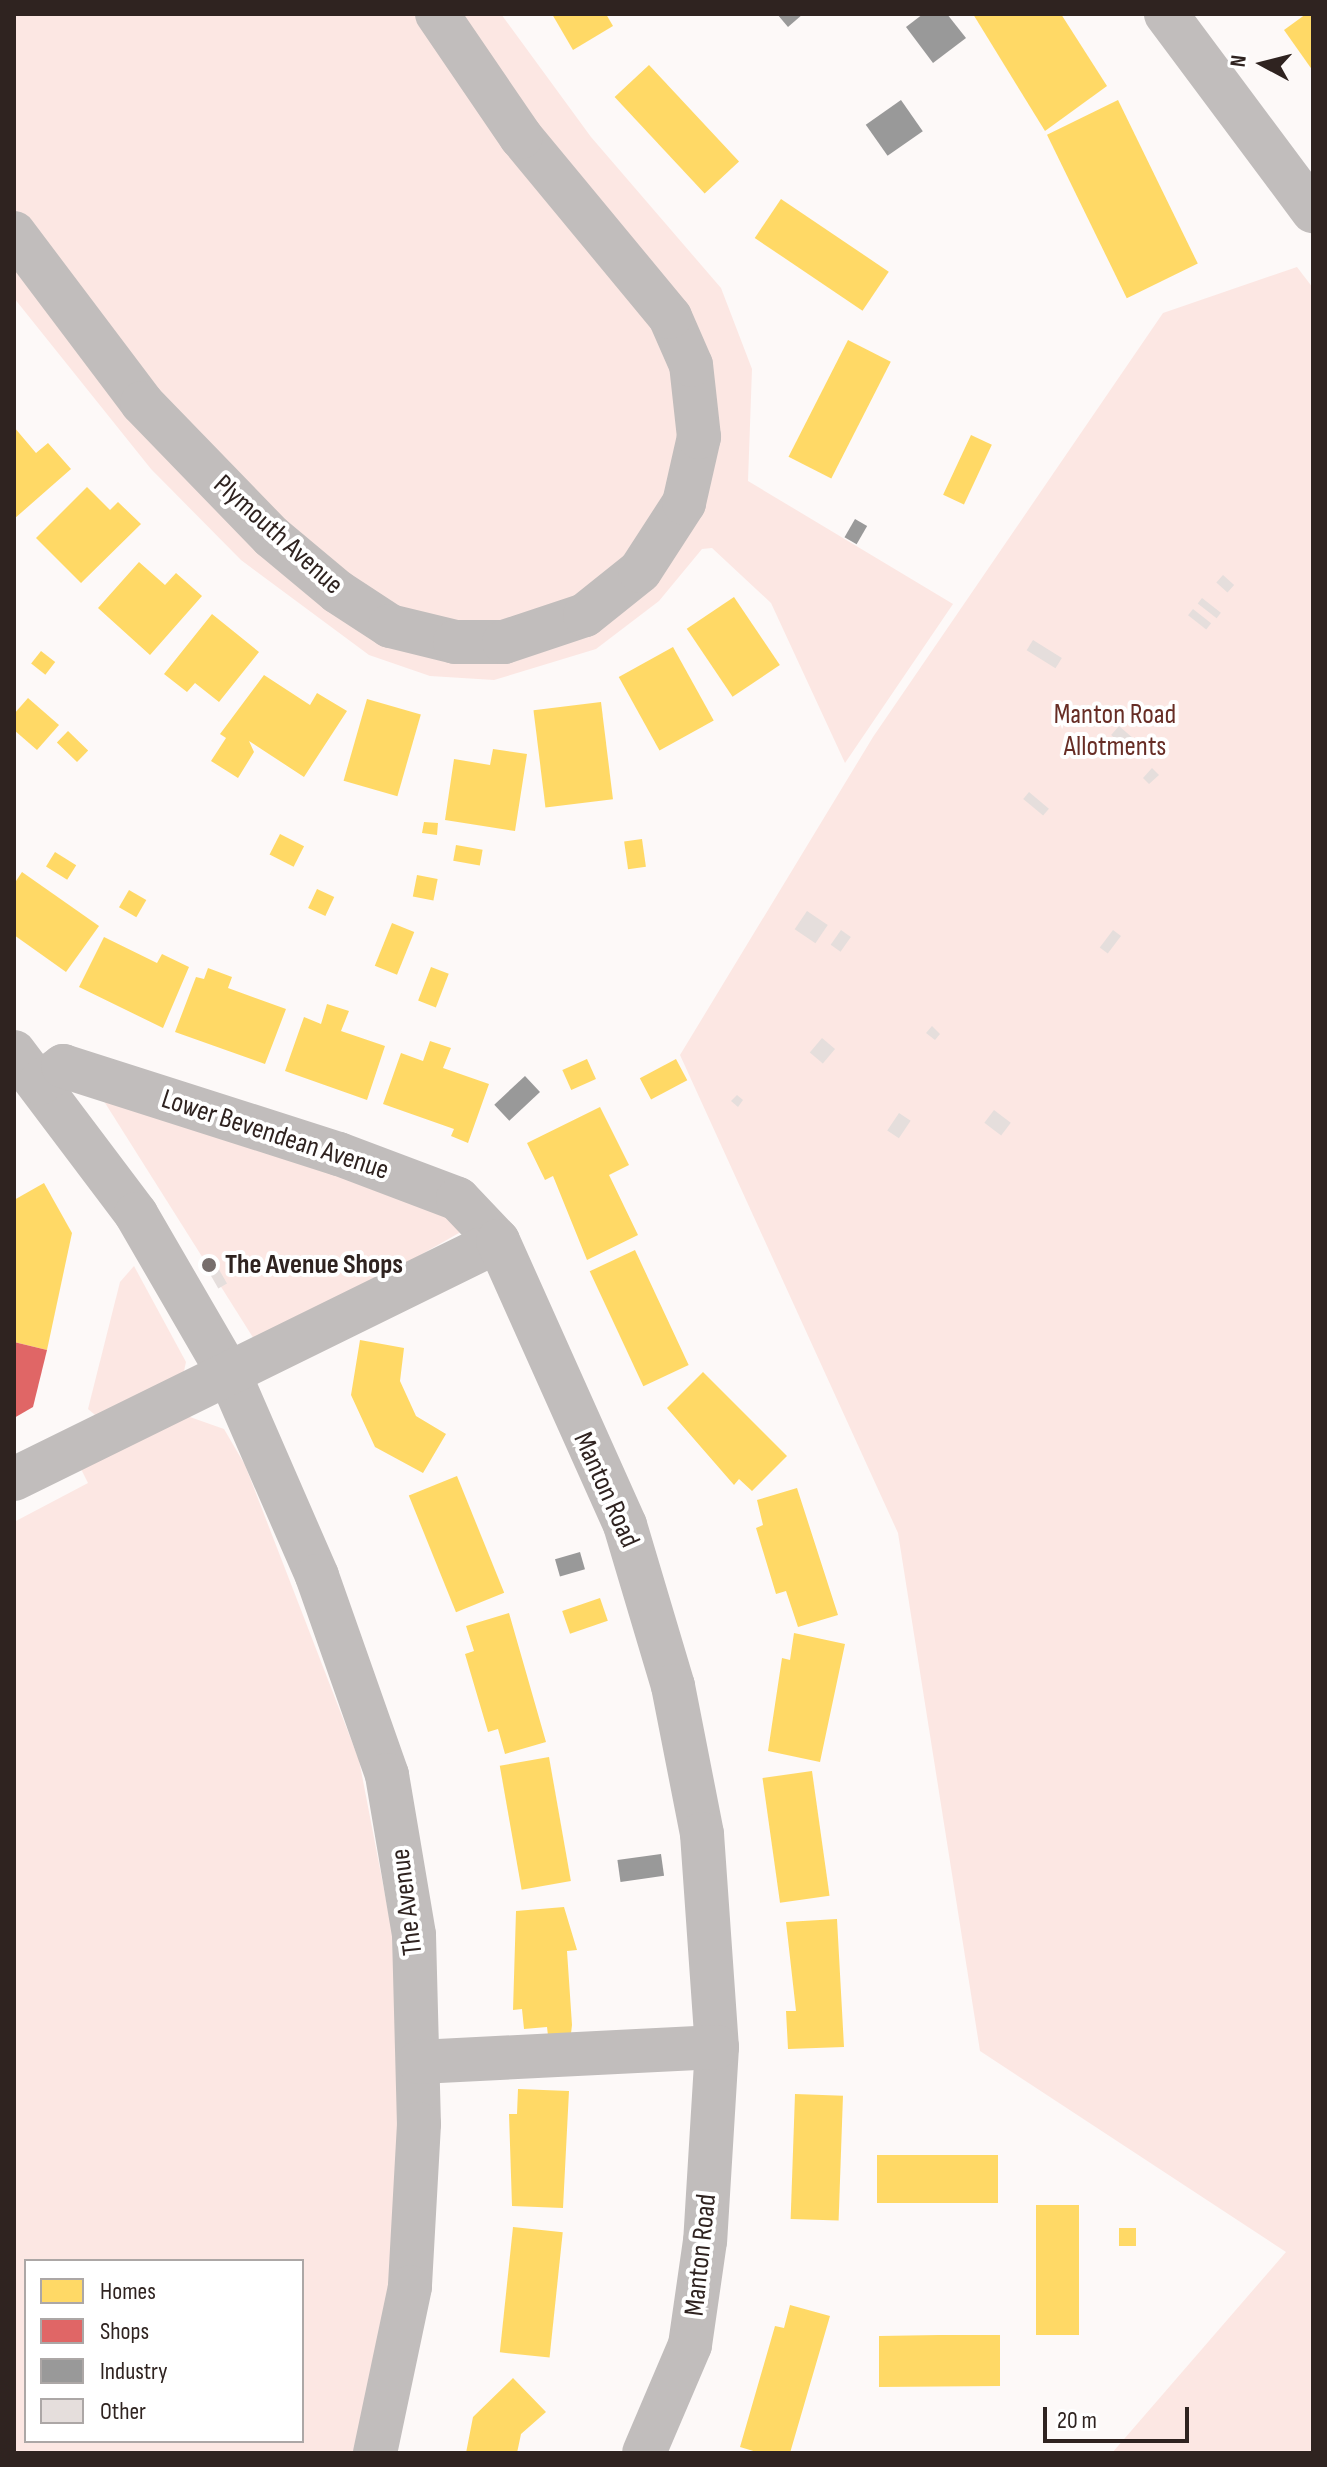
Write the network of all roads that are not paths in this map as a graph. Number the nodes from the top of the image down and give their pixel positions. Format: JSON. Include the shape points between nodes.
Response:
{"nodes":[{"id":1,"x":437,"y":14,"type":"edge"},
{"id":2,"x":1166,"y":14,"type":"edge"},
{"id":3,"x":1313,"y":211,"type":"edge"},
{"id":4,"x":14,"y":233,"type":"edge"},
{"id":5,"x":27,"y":1068,"type":"edge"},
{"id":6,"x":498,"y":1241,"type":"junction"},
{"id":7,"x":231,"y":1378,"type":"junction"},
{"id":8,"x":14,"y":1479,"type":"edge"},
{"id":9,"x":717,"y":2047,"type":"junction"},
{"id":10,"x":419,"y":2062,"type":"junction"},
{"id":11,"x":375,"y":2453,"type":"edge"},
{"id":12,"x":644,"y":2453,"type":"edge"}],
"edges":[{"from":1,"to":4,"type":"street","name":"Plymouth Avenue","via":[[521,137],[670,317],[691,365],[699,437],[684,503],[640,571],[585,615],[517,639],[455,642],[390,626],[338,592],[272,537],[142,403]]},
{"from":2,"to":3,"type":"street"},
{"from":5,"to":6,"type":"street","name":"Lower Bevendean Avenue","via":[[63,1066],[339,1154],[458,1199]]},
{"from":5,"to":7,"type":"street","name":"Lower Bevendean Avenue","via":[[136,1214]]},
{"from":6,"to":7,"type":"street"},
{"from":6,"to":9,"type":"street","name":"Manton Road","via":[[625,1525],[654,1609],[702,1834]]},
{"from":7,"to":8,"type":"street"},
{"from":7,"to":10,"type":"street","name":"The Avenue","via":[[317,1576],[387,1775],[414,1935]]},
{"from":9,"to":10,"type":"street"},
{"from":9,"to":12,"type":"street","name":"Manton Road","via":[[697,2310],[680,2375]]},
{"from":10,"to":11,"type":"street","name":"The Avenue","via":[[410,2287]]}]}
